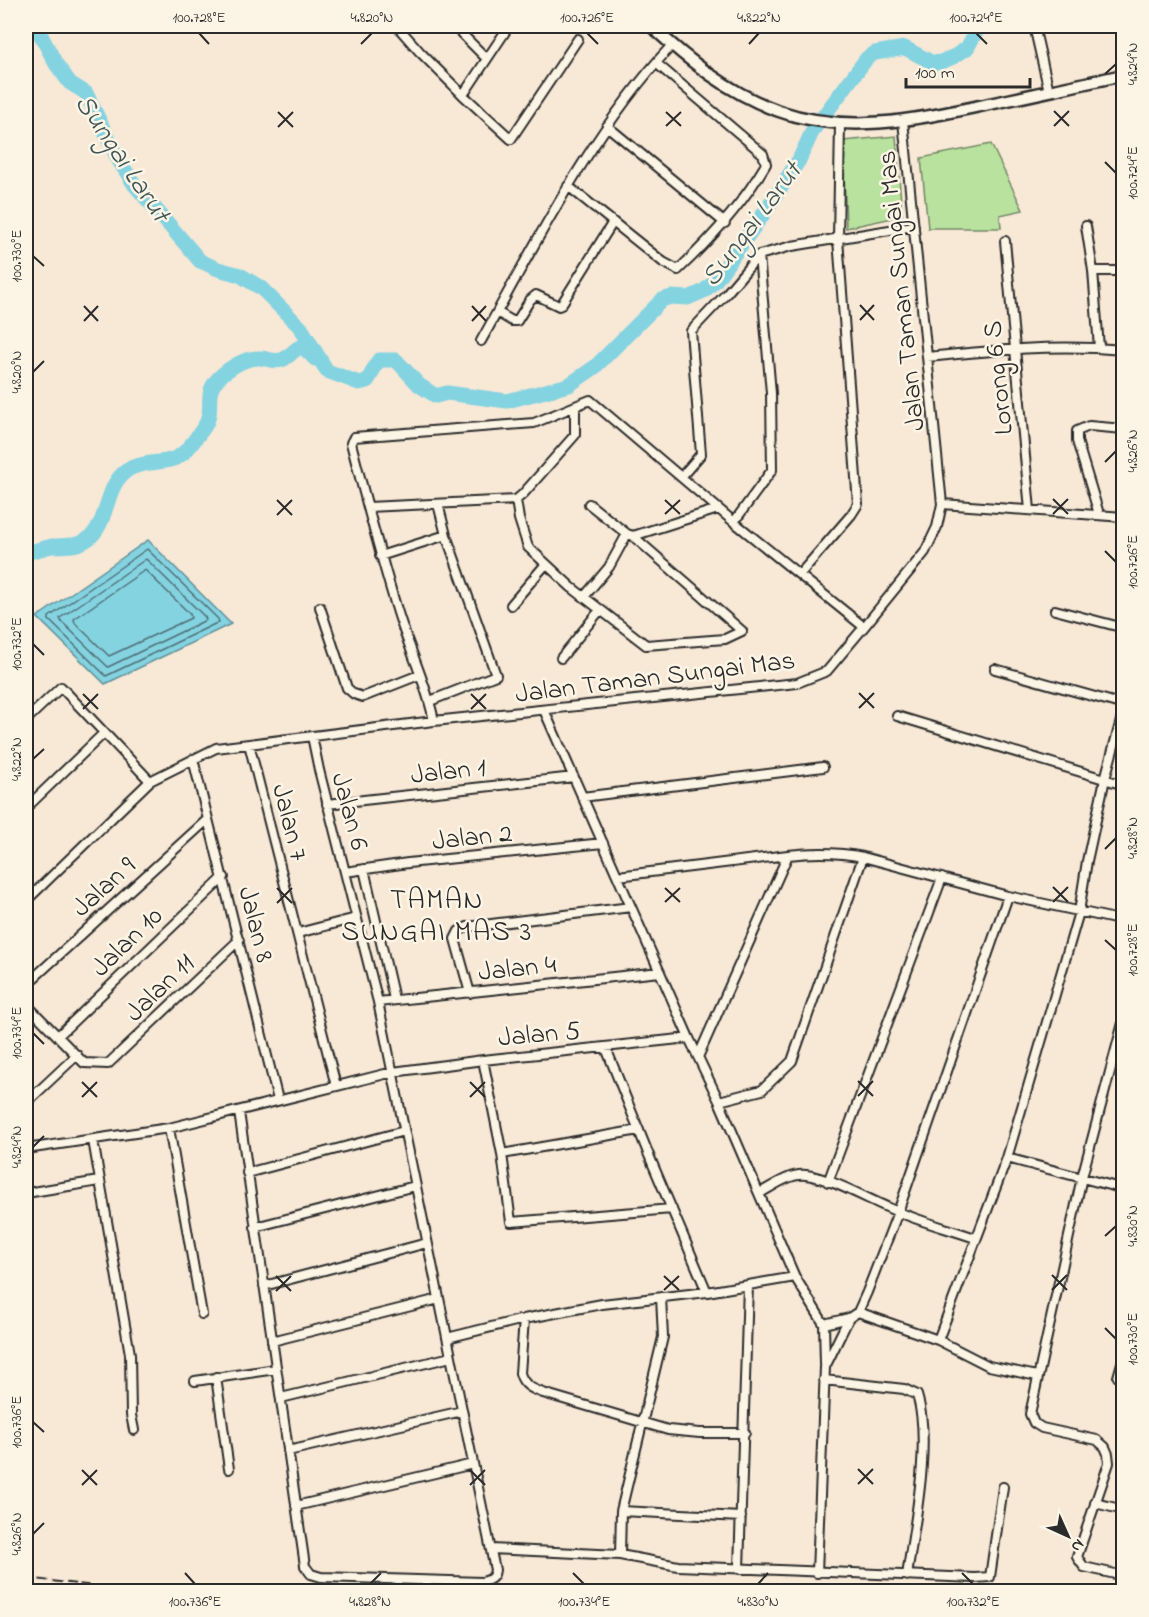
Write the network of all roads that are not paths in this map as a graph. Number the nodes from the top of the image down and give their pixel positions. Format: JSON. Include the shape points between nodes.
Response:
{"nodes":[{"id":1,"x":397,"y":26,"type":"edge"},
{"id":2,"x":454,"y":26,"type":"edge"},
{"id":3,"x":509,"y":26,"type":"edge"},
{"id":4,"x":651,"y":26,"type":"edge"},
{"id":5,"x":1034,"y":26,"type":"edge"},
{"id":6,"x":578,"y":39,"type":"dead end"},
{"id":7,"x":672,"y":45,"type":"junction"},
{"id":8,"x":487,"y":58,"type":"junction"},
{"id":9,"x":656,"y":63,"type":"junction"},
{"id":10,"x":1124,"y":75,"type":"edge"},
{"id":11,"x":1049,"y":91,"type":"junction"},
{"id":12,"x":463,"y":95,"type":"junction"},
{"id":13,"x":903,"y":121,"type":"junction"},
{"id":14,"x":840,"y":124,"type":"junction"},
{"id":15,"x":608,"y":126,"type":"junction"},
{"id":16,"x":568,"y":186,"type":"junction"},
{"id":17,"x":613,"y":222,"type":"junction"},
{"id":18,"x":724,"y":223,"type":"junction"},
{"id":19,"x":1086,"y":225,"type":"dead end"},
{"id":20,"x":914,"y":226,"type":"junction"},
{"id":21,"x":838,"y":239,"type":"junction"},
{"id":22,"x":1005,"y":241,"type":"dead end"},
{"id":23,"x":759,"y":255,"type":"junction"},
{"id":24,"x":1093,"y":271,"type":"junction"},
{"id":25,"x":1124,"y":271,"type":"edge"},
{"id":26,"x":497,"y":312,"type":"junction"},
{"id":27,"x":481,"y":341,"type":"dead end"},
{"id":28,"x":1014,"y":348,"type":"junction"},
{"id":29,"x":1100,"y":348,"type":"junction"},
{"id":30,"x":1124,"y":350,"type":"edge"},
{"id":31,"x":927,"y":357,"type":"junction"},
{"id":32,"x":575,"y":406,"type":"junction"},
{"id":33,"x":1124,"y":429,"type":"edge"},
{"id":34,"x":682,"y":476,"type":"junction"},
{"id":35,"x":516,"y":500,"type":"junction"},
{"id":36,"x":438,"y":504,"type":"junction"},
{"id":37,"x":589,"y":504,"type":"dead end"},
{"id":38,"x":942,"y":504,"type":"junction"},
{"id":39,"x":368,"y":507,"type":"junction"},
{"id":40,"x":718,"y":509,"type":"junction"},
{"id":41,"x":1030,"y":510,"type":"junction"},
{"id":42,"x":1099,"y":514,"type":"junction"},
{"id":43,"x":1124,"y":517,"type":"edge"},
{"id":44,"x":734,"y":522,"type":"junction"},
{"id":45,"x":446,"y":535,"type":"junction"},
{"id":46,"x":630,"y":535,"type":"junction"},
{"id":47,"x":380,"y":555,"type":"junction"},
{"id":48,"x":545,"y":565,"type":"junction"},
{"id":49,"x":800,"y":574,"type":"junction"},
{"id":50,"x":585,"y":597,"type":"junction"},
{"id":51,"x":511,"y":605,"type":"dead end"},
{"id":52,"x":320,"y":607,"type":"dead end"},
{"id":53,"x":600,"y":610,"type":"junction"},
{"id":54,"x":1055,"y":610,"type":"dead end"},
{"id":55,"x":864,"y":627,"type":"junction"},
{"id":56,"x":1124,"y":628,"type":"edge"},
{"id":57,"x":561,"y":658,"type":"dead end"},
{"id":58,"x":995,"y":669,"type":"dead end"},
{"id":59,"x":419,"y":675,"type":"junction"},
{"id":60,"x":430,"y":700,"type":"junction"},
{"id":61,"x":1124,"y":707,"type":"edge"},
{"id":62,"x":544,"y":710,"type":"junction"},
{"id":63,"x":897,"y":716,"type":"dead end"},
{"id":64,"x":26,"y":720,"type":"edge"},
{"id":65,"x":434,"y":721,"type":"junction"},
{"id":66,"x":104,"y":733,"type":"junction"},
{"id":67,"x":312,"y":736,"type":"junction"},
{"id":68,"x":249,"y":744,"type":"junction"},
{"id":69,"x":193,"y":759,"type":"junction"},
{"id":70,"x":823,"y":767,"type":"dead end"},
{"id":71,"x":574,"y":777,"type":"junction"},
{"id":72,"x":1105,"y":779,"type":"junction"},
{"id":73,"x":150,"y":781,"type":"junction"},
{"id":74,"x":1124,"y":785,"type":"edge"},
{"id":75,"x":582,"y":797,"type":"junction"},
{"id":76,"x":327,"y":804,"type":"junction"},
{"id":77,"x":26,"y":808,"type":"edge"},
{"id":78,"x":208,"y":819,"type":"junction"},
{"id":79,"x":603,"y":843,"type":"junction"},
{"id":80,"x":788,"y":855,"type":"junction"},
{"id":81,"x":863,"y":857,"type":"junction"},
{"id":82,"x":364,"y":869,"type":"junction"},
{"id":83,"x":345,"y":872,"type":"junction"},
{"id":84,"x":618,"y":876,"type":"junction"},
{"id":85,"x":224,"y":877,"type":"junction"},
{"id":86,"x":942,"y":878,"type":"junction"},
{"id":87,"x":1008,"y":896,"type":"junction"},
{"id":88,"x":26,"y":901,"type":"edge"},
{"id":89,"x":631,"y":907,"type":"junction"},
{"id":90,"x":1079,"y":912,"type":"junction"},
{"id":91,"x":356,"y":918,"type":"junction"},
{"id":92,"x":1124,"y":921,"type":"edge"},
{"id":93,"x":298,"y":933,"type":"junction"},
{"id":94,"x":239,"y":940,"type":"junction"},
{"id":95,"x":660,"y":972,"type":"junction"},
{"id":96,"x":26,"y":985,"type":"edge"},
{"id":97,"x":470,"y":993,"type":"junction"},
{"id":98,"x":394,"y":999,"type":"junction"},
{"id":99,"x":378,"y":1002,"type":"junction"},
{"id":100,"x":26,"y":1004,"type":"edge"},
{"id":101,"x":1124,"y":1019,"type":"edge"},
{"id":102,"x":58,"y":1036,"type":"junction"},
{"id":103,"x":689,"y":1038,"type":"junction"},
{"id":104,"x":606,"y":1048,"type":"junction"},
{"id":105,"x":77,"y":1055,"type":"junction"},
{"id":106,"x":698,"y":1057,"type":"junction"},
{"id":107,"x":483,"y":1060,"type":"junction"},
{"id":108,"x":393,"y":1072,"type":"junction"},
{"id":109,"x":336,"y":1086,"type":"junction"},
{"id":110,"x":278,"y":1100,"type":"junction"},
{"id":111,"x":719,"y":1101,"type":"junction"},
{"id":112,"x":28,"y":1104,"type":"edge"},
{"id":113,"x":238,"y":1112,"type":"junction"},
{"id":114,"x":168,"y":1128,"type":"junction"},
{"id":115,"x":639,"y":1130,"type":"junction"},
{"id":116,"x":404,"y":1131,"type":"junction"},
{"id":117,"x":93,"y":1140,"type":"junction"},
{"id":118,"x":26,"y":1149,"type":"edge"},
{"id":119,"x":502,"y":1154,"type":"junction"},
{"id":120,"x":1006,"y":1158,"type":"junction"},
{"id":121,"x":248,"y":1173,"type":"junction"},
{"id":122,"x":1082,"y":1177,"type":"junction"},
{"id":123,"x":99,"y":1181,"type":"junction"},
{"id":124,"x":828,"y":1182,"type":"junction"},
{"id":125,"x":416,"y":1186,"type":"junction"},
{"id":126,"x":1124,"y":1189,"type":"edge"},
{"id":127,"x":26,"y":1193,"type":"edge"},
{"id":128,"x":759,"y":1193,"type":"junction"},
{"id":129,"x":672,"y":1209,"type":"junction"},
{"id":130,"x":898,"y":1212,"type":"junction"},
{"id":131,"x":255,"y":1227,"type":"junction"},
{"id":132,"x":975,"y":1238,"type":"junction"},
{"id":133,"x":427,"y":1243,"type":"junction"},
{"id":134,"x":795,"y":1276,"type":"junction"},
{"id":135,"x":748,"y":1285,"type":"junction"},
{"id":136,"x":264,"y":1286,"type":"junction"},
{"id":137,"x":707,"y":1292,"type":"junction"},
{"id":138,"x":661,"y":1297,"type":"junction"},
{"id":139,"x":439,"y":1299,"type":"junction"},
{"id":140,"x":858,"y":1312,"type":"junction"},
{"id":141,"x":202,"y":1314,"type":"dead end"},
{"id":142,"x":524,"y":1318,"type":"junction"},
{"id":143,"x":849,"y":1318,"type":"junction"},
{"id":144,"x":824,"y":1324,"type":"junction"},
{"id":145,"x":447,"y":1338,"type":"junction"},
{"id":146,"x":938,"y":1340,"type":"junction"},
{"id":147,"x":272,"y":1341,"type":"junction"},
{"id":148,"x":1124,"y":1356,"type":"edge"},
{"id":149,"x":451,"y":1357,"type":"junction"},
{"id":150,"x":825,"y":1367,"type":"junction"},
{"id":151,"x":276,"y":1369,"type":"junction"},
{"id":152,"x":1037,"y":1376,"type":"junction"},
{"id":153,"x":216,"y":1377,"type":"junction"},
{"id":154,"x":1118,"y":1377,"type":"dead end"},
{"id":155,"x":824,"y":1380,"type":"junction"},
{"id":156,"x":195,"y":1381,"type":"dead end"},
{"id":157,"x":280,"y":1398,"type":"junction"},
{"id":158,"x":462,"y":1411,"type":"junction"},
{"id":159,"x":642,"y":1422,"type":"junction"},
{"id":160,"x":134,"y":1430,"type":"dead end"},
{"id":161,"x":745,"y":1433,"type":"junction"},
{"id":162,"x":288,"y":1450,"type":"junction"},
{"id":163,"x":473,"y":1464,"type":"junction"},
{"id":164,"x":229,"y":1469,"type":"dead end"},
{"id":165,"x":1003,"y":1487,"type":"dead end"},
{"id":166,"x":1095,"y":1503,"type":"junction"},
{"id":167,"x":296,"y":1506,"type":"junction"},
{"id":168,"x":1124,"y":1510,"type":"edge"},
{"id":169,"x":621,"y":1511,"type":"junction"},
{"id":170,"x":741,"y":1517,"type":"junction"},
{"id":171,"x":491,"y":1549,"type":"junction"},
{"id":172,"x":620,"y":1555,"type":"junction"},
{"id":173,"x":739,"y":1569,"type":"junction"},
{"id":174,"x":817,"y":1573,"type":"junction"},
{"id":175,"x":907,"y":1576,"type":"junction"},
{"id":176,"x":1124,"y":1576,"type":"edge"}],
"edges":[{"from":1,"to":12,"type":"street"},
{"from":2,"to":8,"type":"street"},
{"from":3,"to":8,"type":"street"},
{"from":4,"to":7,"type":"street"},
{"from":5,"to":11,"type":"street"},
{"from":6,"to":12,"type":"street","via":[[511,139]]},
{"from":7,"to":9,"type":"street"},
{"from":7,"to":14,"type":"street","via":[[732,88],[780,111]]},
{"from":8,"to":12,"type":"street"},
{"from":9,"to":15,"type":"street"},
{"from":9,"to":18,"type":"street","via":[[763,154],[766,164]]},
{"from":10,"to":11,"type":"street"},
{"from":11,"to":13,"type":"street"},
{"from":13,"to":14,"type":"street"},
{"from":13,"to":20,"type":"street","name":"Jalan Taman Sungai Mas"},
{"from":14,"to":21,"type":"street"},
{"from":15,"to":16,"type":"street"},
{"from":15,"to":18,"type":"street"},
{"from":16,"to":17,"type":"street"},
{"from":16,"to":26,"type":"street"},
{"from":17,"to":18,"type":"street","via":[[678,270]]},
{"from":17,"to":26,"type":"street","via":[[561,306],[536,295],[517,321]]},
{"from":19,"to":24,"type":"street"},
{"from":20,"to":21,"type":"street"},
{"from":20,"to":31,"type":"street","name":"Jalan Taman Sungai Mas"},
{"from":21,"to":23,"type":"street"},
{"from":21,"to":49,"type":"street","via":[[858,504]]},
{"from":22,"to":28,"type":"street","name":"Lorong 6 S"},
{"from":23,"to":34,"type":"street","via":[[691,331],[701,454]]},
{"from":23,"to":44,"type":"street","via":[[771,393],[772,470]]},
{"from":24,"to":25,"type":"street"},
{"from":24,"to":29,"type":"street"},
{"from":26,"to":27,"type":"street"},
{"from":28,"to":29,"type":"street"},
{"from":28,"to":31,"type":"street"},
{"from":28,"to":41,"type":"street","name":"Lorong 6 S"},
{"from":29,"to":30,"type":"street"},
{"from":31,"to":38,"type":"street","name":"Jalan Taman Sungai Mas"},
{"from":32,"to":34,"type":"street","via":[[590,400]]},
{"from":32,"to":35,"type":"street","via":[[575,435]]},
{"from":32,"to":39,"type":"street","via":[[534,423],[354,437],[351,443]]},
{"from":33,"to":42,"type":"street","via":[[1089,426],[1077,431]]},
{"from":34,"to":40,"type":"street"},
{"from":35,"to":36,"type":"street"},
{"from":35,"to":48,"type":"street","via":[[528,547]]},
{"from":36,"to":39,"type":"street"},
{"from":36,"to":45,"type":"street"},
{"from":37,"to":46,"type":"street"},
{"from":38,"to":41,"type":"street"},
{"from":38,"to":55,"type":"street","name":"Jalan Taman Sungai Mas","via":[[937,527],[924,552]]},
{"from":39,"to":47,"type":"street"},
{"from":40,"to":44,"type":"street"},
{"from":40,"to":46,"type":"street"},
{"from":41,"to":42,"type":"street"},
{"from":42,"to":43,"type":"street"},
{"from":44,"to":49,"type":"street"},
{"from":45,"to":47,"type":"street"},
{"from":45,"to":60,"type":"street","via":[[496,675]]},
{"from":46,"to":50,"type":"street"},
{"from":46,"to":53,"type":"street","via":[[742,630],[725,639],[650,646]]},
{"from":47,"to":59,"type":"street"},
{"from":48,"to":50,"type":"street"},
{"from":48,"to":51,"type":"street"},
{"from":49,"to":55,"type":"street"},
{"from":50,"to":53,"type":"street"},
{"from":52,"to":59,"type":"street","via":[[347,688],[354,694],[363,697]]},
{"from":53,"to":57,"type":"street"},
{"from":54,"to":56,"type":"street"},
{"from":55,"to":62,"type":"street","name":"Jalan Taman Sungai Mas","via":[[827,671],[797,682]]},
{"from":58,"to":61,"type":"street"},
{"from":59,"to":60,"type":"street"},
{"from":60,"to":65,"type":"street"},
{"from":61,"to":72,"type":"street"},
{"from":62,"to":65,"type":"street","name":"Jalan Taman Sungai Mas"},
{"from":62,"to":71,"type":"street"},
{"from":63,"to":72,"type":"street"},
{"from":64,"to":66,"type":"street","via":[[61,687]]},
{"from":65,"to":67,"type":"street","name":"Jalan Taman Sungai Mas"},
{"from":66,"to":73,"type":"street"},
{"from":66,"to":77,"type":"street"},
{"from":67,"to":68,"type":"street","name":"Jalan Taman Sungai Mas"},
{"from":67,"to":76,"type":"street","name":"Jalan 6"},
{"from":68,"to":69,"type":"street","name":"Jalan Taman Sungai Mas","via":[[216,748]]},
{"from":68,"to":93,"type":"street","name":"Jalan 7"},
{"from":69,"to":73,"type":"street","name":"Jalan Taman Sungai Mas"},
{"from":69,"to":78,"type":"street","name":"Jalan 8"},
{"from":70,"to":75,"type":"street"},
{"from":71,"to":75,"type":"street"},
{"from":71,"to":76,"type":"street","name":"Jalan 1"},
{"from":72,"to":74,"type":"street"},
{"from":72,"to":90,"type":"street"},
{"from":73,"to":88,"type":"street","name":"Jalan Taman Sungai Mas"},
{"from":75,"to":79,"type":"street"},
{"from":76,"to":83,"type":"street","name":"Jalan 6"},
{"from":78,"to":85,"type":"street","name":"Jalan 8"},
{"from":78,"to":96,"type":"street","name":"Jalan 9"},
{"from":79,"to":82,"type":"street","name":"Jalan 2"},
{"from":79,"to":84,"type":"street"},
{"from":80,"to":81,"type":"street","via":[[810,852]]},
{"from":80,"to":84,"type":"street"},
{"from":80,"to":106,"type":"street"},
{"from":81,"to":86,"type":"street"},
{"from":81,"to":111,"type":"street","via":[[792,1060],[762,1090]]},
{"from":82,"to":83,"type":"street","name":"Jalan 2"},
{"from":82,"to":98,"type":"street"},
{"from":83,"to":91,"type":"street","name":"Jalan 6"},
{"from":84,"to":89,"type":"street"},
{"from":85,"to":94,"type":"street","name":"Jalan 8"},
{"from":85,"to":102,"type":"street","name":"Jalan 10"},
{"from":86,"to":87,"type":"street"},
{"from":86,"to":124,"type":"street"},
{"from":87,"to":90,"type":"street"},
{"from":87,"to":130,"type":"street"},
{"from":89,"to":95,"type":"street"},
{"from":89,"to":97,"type":"street","via":[[459,931],[455,939]]},
{"from":90,"to":92,"type":"street"},
{"from":90,"to":120,"type":"street"},
{"from":91,"to":93,"type":"street"},
{"from":91,"to":99,"type":"street","name":"Jalan 6"},
{"from":93,"to":109,"type":"street","name":"Jalan 7"},
{"from":94,"to":105,"type":"street","name":"Jalan 11","via":[[108,1064],[84,1063]]},
{"from":94,"to":110,"type":"street","name":"Jalan 8"},
{"from":95,"to":97,"type":"street","name":"Jalan 4"},
{"from":95,"to":103,"type":"street"},
{"from":97,"to":98,"type":"street","name":"Jalan 4"},
{"from":98,"to":99,"type":"street","name":"Jalan 4"},
{"from":99,"to":108,"type":"street","name":"Jalan 6"},
{"from":100,"to":102,"type":"street"},
{"from":101,"to":122,"type":"street"},
{"from":102,"to":105,"type":"street"},
{"from":103,"to":104,"type":"street","name":"Jalan 5"},
{"from":103,"to":106,"type":"street"},
{"from":104,"to":107,"type":"street","name":"Jalan 5"},
{"from":104,"to":115,"type":"street"},
{"from":105,"to":112,"type":"street"},
{"from":106,"to":111,"type":"street"},
{"from":107,"to":108,"type":"street","name":"Jalan 5"},
{"from":107,"to":119,"type":"street"},
{"from":108,"to":109,"type":"street","name":"Jalan 5"},
{"from":108,"to":116,"type":"street","name":"Jalan 6"},
{"from":109,"to":110,"type":"street","name":"Jalan 5"},
{"from":110,"to":113,"type":"street","name":"Jalan 5"},
{"from":111,"to":128,"type":"street"},
{"from":113,"to":114,"type":"street","name":"Jalan 5"},
{"from":113,"to":121,"type":"street"},
{"from":114,"to":117,"type":"street","name":"Jalan 5"},
{"from":114,"to":141,"type":"street"},
{"from":115,"to":119,"type":"street"},
{"from":115,"to":129,"type":"street"},
{"from":116,"to":121,"type":"street"},
{"from":116,"to":125,"type":"street","name":"Jalan 6"},
{"from":117,"to":118,"type":"street","name":"Jalan 5"},
{"from":117,"to":123,"type":"street"},
{"from":119,"to":129,"type":"street","via":[[511,1222]]},
{"from":120,"to":122,"type":"street"},
{"from":120,"to":132,"type":"street"},
{"from":121,"to":131,"type":"street"},
{"from":122,"to":126,"type":"street"},
{"from":122,"to":152,"type":"street"},
{"from":123,"to":127,"type":"street"},
{"from":123,"to":160,"type":"street","via":[[130,1354]]},
{"from":124,"to":128,"type":"street","via":[[796,1175]]},
{"from":124,"to":130,"type":"street"},
{"from":125,"to":131,"type":"street"},
{"from":125,"to":133,"type":"street","name":"Jalan 6"},
{"from":128,"to":134,"type":"street"},
{"from":129,"to":137,"type":"street"},
{"from":130,"to":132,"type":"street"},
{"from":130,"to":140,"type":"street"},
{"from":131,"to":136,"type":"street"},
{"from":132,"to":146,"type":"street"},
{"from":133,"to":136,"type":"street"},
{"from":133,"to":139,"type":"street","name":"Jalan 6"},
{"from":134,"to":135,"type":"street"},
{"from":134,"to":144,"type":"street"},
{"from":135,"to":137,"type":"street"},
{"from":135,"to":161,"type":"street"},
{"from":136,"to":147,"type":"street"},
{"from":137,"to":138,"type":"street"},
{"from":138,"to":142,"type":"street"},
{"from":138,"to":159,"type":"street","via":[[663,1337]]},
{"from":139,"to":145,"type":"street","name":"Jalan 6"},
{"from":139,"to":147,"type":"street"},
{"from":140,"to":143,"type":"street"},
{"from":140,"to":146,"type":"street"},
{"from":142,"to":145,"type":"street"},
{"from":142,"to":159,"type":"street","via":[[520,1373],[529,1388]]},
{"from":143,"to":144,"type":"street"},
{"from":143,"to":150,"type":"street"},
{"from":144,"to":150,"type":"street"},
{"from":145,"to":149,"type":"street","name":"Jalan 6"},
{"from":146,"to":152,"type":"street","via":[[989,1366]]},
{"from":147,"to":151,"type":"street"},
{"from":148,"to":154,"type":"street"},
{"from":149,"to":157,"type":"street"},
{"from":149,"to":158,"type":"street","name":"Jalan 6"},
{"from":150,"to":155,"type":"street"},
{"from":151,"to":153,"type":"street"},
{"from":151,"to":157,"type":"street"},
{"from":152,"to":166,"type":"street","via":[[1030,1414],[1034,1423],[1097,1440],[1105,1447],[1109,1463]]},
{"from":153,"to":156,"type":"street"},
{"from":153,"to":164,"type":"street"},
{"from":155,"to":174,"type":"street"},
{"from":155,"to":175,"type":"street","via":[[904,1389],[916,1395],[922,1460]]},
{"from":157,"to":162,"type":"street"},
{"from":158,"to":162,"type":"street"},
{"from":158,"to":163,"type":"street","name":"Jalan 6"},
{"from":159,"to":161,"type":"street","via":[[668,1430]]},
{"from":159,"to":169,"type":"street"},
{"from":161,"to":170,"type":"street"},
{"from":162,"to":167,"type":"street"},
{"from":163,"to":167,"type":"street"},
{"from":163,"to":171,"type":"street","name":"Jalan 6"},
{"from":165,"to":175,"type":"street","via":[[990,1577]]},
{"from":166,"to":168,"type":"street"},
{"from":166,"to":176,"type":"street","via":[[1077,1557],[1084,1568]]},
{"from":167,"to":171,"type":"street","name":"Jalan 6","via":[[305,1566],[311,1574],[321,1577],[482,1582],[494,1576]]},
{"from":169,"to":170,"type":"street"},
{"from":169,"to":172,"type":"street"},
{"from":170,"to":173,"type":"street"},
{"from":171,"to":172,"type":"street"},
{"from":172,"to":173,"type":"street","via":[[678,1566]]},
{"from":173,"to":174,"type":"street"},
{"from":174,"to":175,"type":"street"}]}
